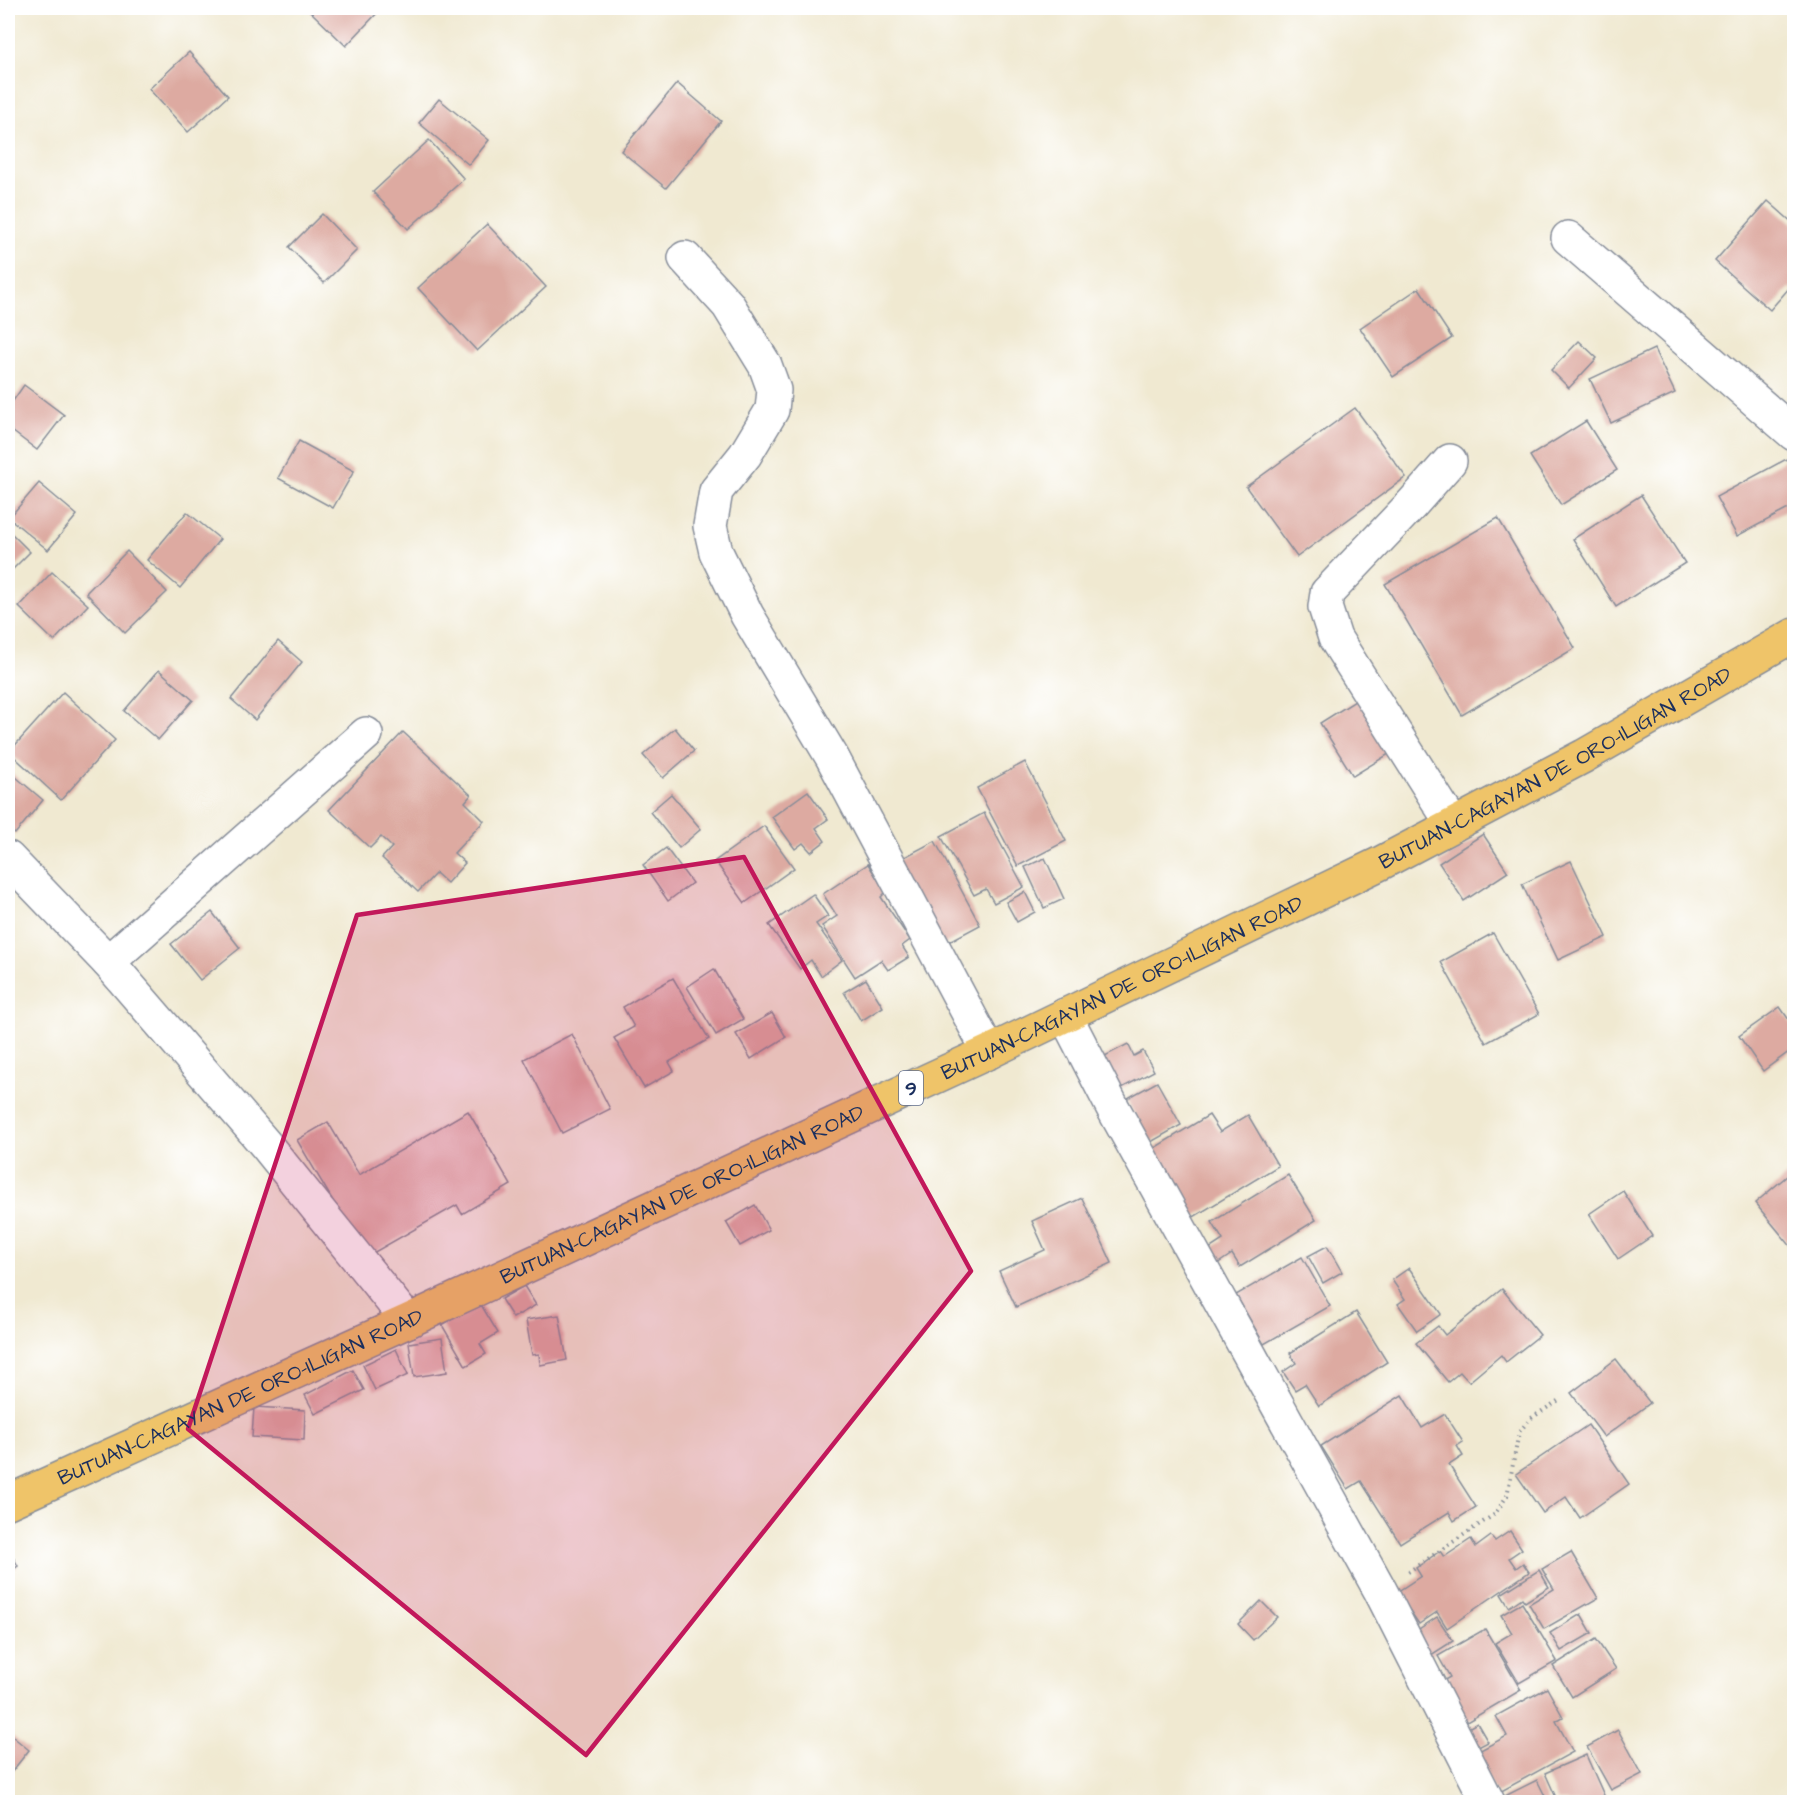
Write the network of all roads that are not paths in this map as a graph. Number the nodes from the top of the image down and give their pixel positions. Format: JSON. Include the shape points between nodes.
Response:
{"nodes":[{"id":1,"x":1568,"y":238,"type":"dead end"},
{"id":2,"x":685,"y":258,"type":"dead end"},
{"id":3,"x":1794,"y":434,"type":"edge"},
{"id":4,"x":1450,"y":461,"type":"dead end"},
{"id":5,"x":1794,"y":635,"type":"edge"},
{"id":6,"x":366,"y":734,"type":"dead end"},
{"id":7,"x":1453,"y":825,"type":"junction"},
{"id":8,"x":8,"y":858,"type":"edge"},
{"id":9,"x":108,"y":962,"type":"junction"},
{"id":10,"x":1065,"y":1015,"type":"junction"},
{"id":11,"x":989,"y":1052,"type":"junction"},
{"id":12,"x":408,"y":1321,"type":"junction"},
{"id":13,"x":8,"y":1502,"type":"edge"},
{"id":14,"x":1488,"y":1803,"type":"edge"}],
"edges":[{"from":1,"to":3,"type":"street"},
{"from":2,"to":11,"type":"street","via":[[728,305],[765,365],[774,390],[772,411],[745,455],[716,491],[710,526],[716,552],[747,615],[832,757]]},
{"from":4,"to":7,"type":"street","via":[[1327,593],[1325,608],[1335,638]]},
{"from":5,"to":7,"type":"highway","name":"BUTUAN-CAGAYAN DE ORO-ILIGAN ROAD","number":"9","via":[[1584,756]]},
{"from":6,"to":9,"type":"street"},
{"from":7,"to":10,"type":"highway","name":"BUTUAN-CAGAYAN DE ORO-ILIGAN ROAD","number":"9"},
{"from":8,"to":9,"type":"street"},
{"from":9,"to":12,"type":"street","via":[[266,1145]]},
{"from":10,"to":11,"type":"highway","name":"BUTUAN-CAGAYAN DE ORO-ILIGAN ROAD","number":"9"},
{"from":10,"to":14,"type":"street","via":[[1380,1590]]},
{"from":11,"to":12,"type":"highway","name":"BUTUAN-CAGAYAN DE ORO-ILIGAN ROAD","number":"9"},
{"from":12,"to":13,"type":"highway","name":"BUTUAN-CAGAYAN DE ORO-ILIGAN ROAD","number":"9"}]}
